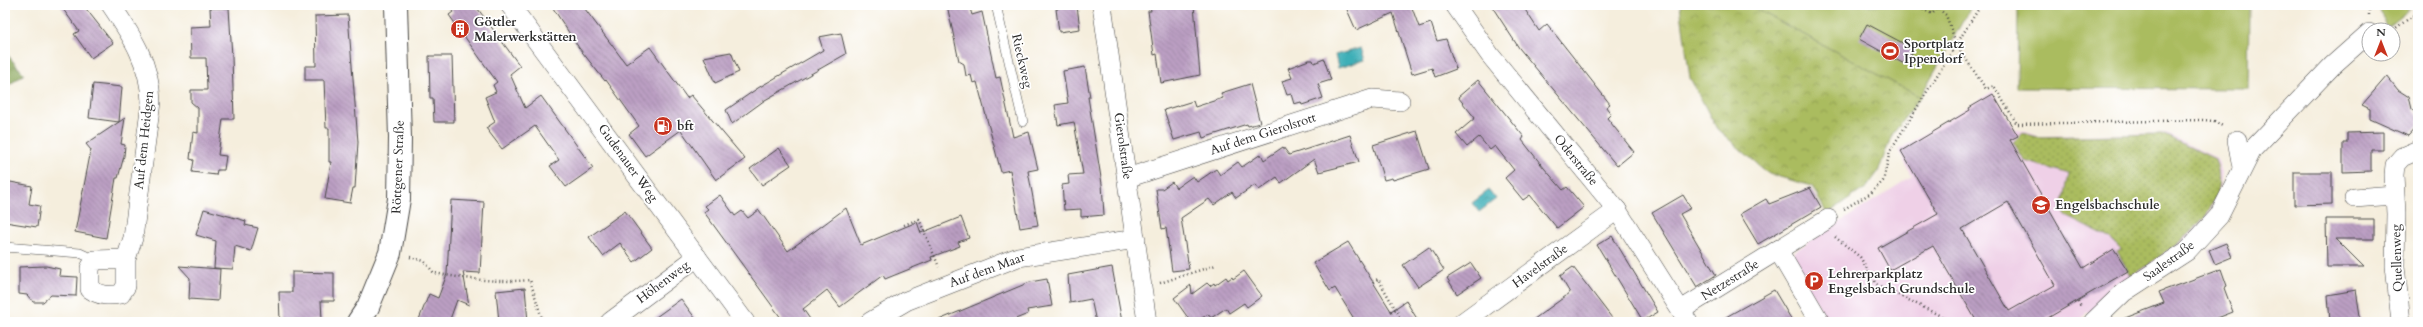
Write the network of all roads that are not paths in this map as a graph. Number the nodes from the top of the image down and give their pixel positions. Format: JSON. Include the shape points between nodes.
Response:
{"nodes":[{"id":1,"x":111,"y":5,"type":"edge"},
{"id":2,"x":396,"y":5,"type":"edge"},
{"id":3,"x":510,"y":5,"type":"edge"},
{"id":4,"x":996,"y":5,"type":"edge"},
{"id":5,"x":1102,"y":5,"type":"edge"},
{"id":6,"x":1455,"y":5,"type":"edge"},
{"id":7,"x":2361,"y":40,"type":"edge"},
{"id":8,"x":1400,"y":101,"type":"dead end"},
{"id":9,"x":1023,"y":122,"type":"dead end"},
{"id":10,"x":2237,"y":140,"type":"road end"},
{"id":11,"x":2418,"y":150,"type":"edge"},
{"id":12,"x":2242,"y":167,"type":"junction"},
{"id":13,"x":1127,"y":178,"type":"junction"},
{"id":14,"x":2394,"y":195,"type":"junction"},
{"id":15,"x":2354,"y":198,"type":"dead end"},
{"id":16,"x":1617,"y":210,"type":"junction"},
{"id":17,"x":1823,"y":222,"type":"road end"},
{"id":18,"x":1136,"y":239,"type":"junction"},
{"id":19,"x":5,"y":247,"type":"edge"},
{"id":20,"x":1778,"y":250,"type":"junction"},
{"id":21,"x":697,"y":257,"type":"junction"},
{"id":22,"x":126,"y":259,"type":"junction"},
{"id":23,"x":95,"y":260,"type":"junction"},
{"id":24,"x":1684,"y":316,"type":"edge"},
{"id":25,"x":358,"y":322,"type":"edge"},
{"id":26,"x":610,"y":322,"type":"edge"},
{"id":27,"x":745,"y":322,"type":"edge"},
{"id":28,"x":870,"y":322,"type":"edge"},
{"id":29,"x":1147,"y":322,"type":"edge"},
{"id":30,"x":1463,"y":322,"type":"edge"},
{"id":31,"x":1820,"y":322,"type":"edge"},
{"id":32,"x":2093,"y":322,"type":"edge"},
{"id":33,"x":2401,"y":322,"type":"edge"}],
"edges":[{"from":1,"to":22,"type":"street","name":"Auf dem Heidgen","via":[[139,49],[151,88],[133,238]]},
{"from":2,"to":25,"type":"street","name":"Röttgener Straße","via":[[400,170],[398,207],[390,253],[368,306]]},
{"from":3,"to":21,"type":"street","name":"Gudenauer Weg"},
{"from":4,"to":9,"type":"lane","name":"Rieckweg"},
{"from":5,"to":13,"type":"street","name":"Gierolstraße"},
{"from":6,"to":16,"type":"street","name":"Oderstraße","via":[[1490,55]]},
{"from":7,"to":12,"type":"street","name":"Saalestraße","via":[[2333,65],[2252,150]]},
{"from":8,"to":13,"type":"street","name":"Auf dem Gierolsrott","via":[[1372,99]]},
{"from":10,"to":12,"type":"street"},
{"from":11,"to":14,"type":"street","name":"Quellenweg","via":[[2402,157],[2395,165]]},
{"from":12,"to":32,"type":"street","name":"Saalestraße","via":[[2218,216],[2187,251],[2124,292]]},
{"from":13,"to":18,"type":"street","name":"Gierolstraße"},
{"from":14,"to":15,"type":"street"},
{"from":14,"to":33,"type":"street","name":"Quellenweg","via":[[2395,266]]},
{"from":16,"to":24,"type":"street","name":"Oderstraße"},
{"from":16,"to":30,"type":"street","name":"Havelstraße"},
{"from":17,"to":20,"type":"street","name":"Netzestraße"},
{"from":18,"to":28,"type":"street","name":"Auf dem Maar","via":[[1018,257],[906,301]]},
{"from":18,"to":29,"type":"street","name":"Gierolstraße"},
{"from":19,"to":23,"type":"lane","via":[[80,253]]},
{"from":20,"to":24,"type":"street","name":"Netzestraße"},
{"from":20,"to":31,"type":"street"},
{"from":21,"to":26,"type":"street","name":"Höhenweg"},
{"from":21,"to":27,"type":"street","name":"Gudenauer Weg"},
{"from":22,"to":23,"type":"street"},
{"from":22,"to":23,"type":"street","name":"Auf dem Heidgen","via":[[126,286],[121,294],[114,296],[98,294],[90,289],[90,268]]}]}
